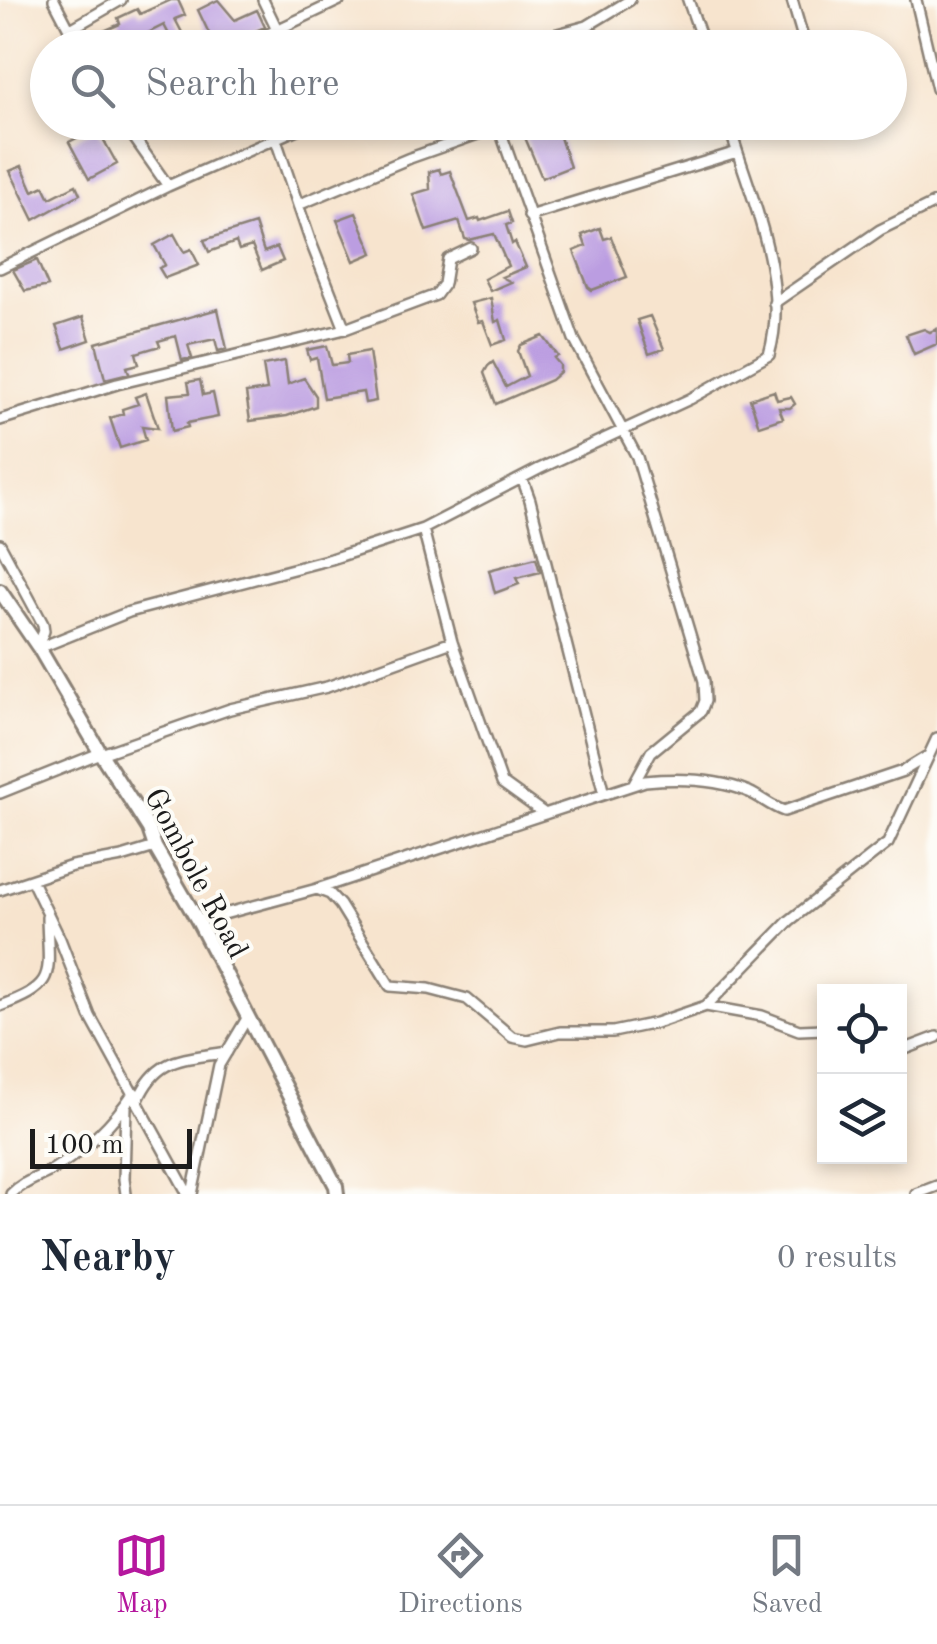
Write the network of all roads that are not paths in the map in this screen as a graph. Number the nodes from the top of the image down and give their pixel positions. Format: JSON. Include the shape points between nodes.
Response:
{"nodes":[{"id":1,"x":54,"y":0,"type":"edge"},
{"id":2,"x":121,"y":0,"type":"edge"},
{"id":3,"x":264,"y":0,"type":"edge"},
{"id":4,"x":340,"y":0,"type":"edge"},
{"id":5,"x":630,"y":0,"type":"edge"},
{"id":6,"x":688,"y":0,"type":"edge"},
{"id":7,"x":792,"y":0,"type":"edge"},
{"id":8,"x":916,"y":0,"type":"edge"},
{"id":9,"x":276,"y":27,"type":"junction"},
{"id":10,"x":68,"y":30,"type":"joint"},
{"id":11,"x":271,"y":30,"type":"edge"},
{"id":12,"x":571,"y":30,"type":"edge"},
{"id":13,"x":699,"y":30,"type":"edge"},
{"id":14,"x":801,"y":30,"type":"edge"},
{"id":15,"x":937,"y":89,"type":"edge"},
{"id":16,"x":136,"y":140,"type":"edge"},
{"id":17,"x":276,"y":140,"type":"joint"},
{"id":18,"x":457,"y":140,"type":"edge"},
{"id":19,"x":502,"y":140,"type":"edge"},
{"id":20,"x":733,"y":140,"type":"edge"},
{"id":21,"x":736,"y":152,"type":"junction"},
{"id":22,"x":168,"y":186,"type":"junction"},
{"id":23,"x":937,"y":202,"type":"edge"},
{"id":24,"x":298,"y":205,"type":"junction"},
{"id":25,"x":528,"y":216,"type":"junction"},
{"id":26,"x":471,"y":248,"type":"dead end"},
{"id":27,"x":0,"y":268,"type":"edge"},
{"id":28,"x":774,"y":303,"type":"junction"},
{"id":29,"x":344,"y":328,"type":"junction"},
{"id":30,"x":0,"y":420,"type":"edge"},
{"id":31,"x":621,"y":432,"type":"junction"},
{"id":32,"x":522,"y":478,"type":"junction"},
{"id":33,"x":423,"y":529,"type":"junction"},
{"id":34,"x":0,"y":544,"type":"edge"},
{"id":35,"x":0,"y":590,"type":"edge"},
{"id":36,"x":452,"y":642,"type":"junction"},
{"id":37,"x":39,"y":647,"type":"junction"},
{"id":38,"x":937,"y":738,"type":"edge"},
{"id":39,"x":101,"y":753,"type":"junction"},
{"id":40,"x":926,"y":757,"type":"junction"},
{"id":41,"x":633,"y":785,"type":"junction"},
{"id":42,"x":0,"y":793,"type":"edge"},
{"id":43,"x":604,"y":794,"type":"junction"},
{"id":44,"x":544,"y":814,"type":"junction"},
{"id":45,"x":155,"y":847,"type":"junction"},
{"id":46,"x":32,"y":880,"type":"junction"},
{"id":47,"x":317,"y":889,"type":"junction"},
{"id":48,"x":0,"y":890,"type":"edge"},
{"id":49,"x":46,"y":911,"type":"junction"},
{"id":50,"x":198,"y":921,"type":"junction"},
{"id":51,"x":0,"y":1006,"type":"edge"},
{"id":52,"x":706,"y":1006,"type":"junction"},
{"id":53,"x":246,"y":1020,"type":"junction"},
{"id":54,"x":817,"y":1029,"type":"edge"},
{"id":55,"x":937,"y":1037,"type":"edge"},
{"id":56,"x":907,"y":1048,"type":"edge"},
{"id":57,"x":227,"y":1052,"type":"junction"},
{"id":58,"x":136,"y":1096,"type":"junction"},
{"id":59,"x":126,"y":1103,"type":"junction"},
{"id":60,"x":937,"y":1186,"type":"edge"},
{"id":61,"x":337,"y":1190,"type":"edge"},
{"id":62,"x":11,"y":1194,"type":"edge"},
{"id":63,"x":126,"y":1194,"type":"edge"},
{"id":64,"x":190,"y":1194,"type":"edge"},
{"id":65,"x":916,"y":1194,"type":"edge"}],
"edges":[{"from":1,"to":10,"type":"street"},
{"from":2,"to":10,"type":"street"},
{"from":3,"to":9,"type":"street"},
{"from":4,"to":9,"type":"street"},
{"from":5,"to":12,"type":"street"},
{"from":6,"to":13,"type":"street"},
{"from":7,"to":14,"type":"street"},
{"from":8,"to":15,"type":"street"},
{"from":9,"to":11,"type":"street"},
{"from":16,"to":22,"type":"street"},
{"from":17,"to":22,"type":"street"},
{"from":17,"to":24,"type":"street"},
{"from":18,"to":24,"type":"street"},
{"from":19,"to":25,"type":"street"},
{"from":20,"to":21,"type":"street"},
{"from":21,"to":25,"type":"street"},
{"from":21,"to":28,"type":"street"},
{"from":22,"to":27,"type":"street"},
{"from":23,"to":28,"type":"street","via":[[880,230]]},
{"from":24,"to":29,"type":"street"},
{"from":25,"to":31,"type":"street","via":[[574,339]]},
{"from":26,"to":29,"type":"street","via":[[448,259],[436,295]]},
{"from":28,"to":31,"type":"street","via":[[769,355]]},
{"from":29,"to":30,"type":"street"},
{"from":31,"to":32,"type":"street"},
{"from":31,"to":41,"type":"street","via":[[637,457],[704,681],[701,711],[651,752]]},
{"from":32,"to":33,"type":"street"},
{"from":32,"to":43,"type":"street"},
{"from":33,"to":36,"type":"street"},
{"from":33,"to":37,"type":"street","via":[[129,612]]},
{"from":34,"to":37,"type":"street","via":[[43,624]]},
{"from":35,"to":37,"type":"street","name":"Gombole Road"},
{"from":36,"to":39,"type":"street","via":[[327,687],[230,709]]},
{"from":36,"to":44,"type":"street","via":[[502,783]]},
{"from":37,"to":39,"type":"street","name":"Gombole Road"},
{"from":38,"to":40,"type":"street"},
{"from":39,"to":42,"type":"street"},
{"from":39,"to":45,"type":"street","name":"Gombole Road"},
{"from":40,"to":41,"type":"street","via":[[903,771],[784,810],[753,794],[678,778]]},
{"from":40,"to":52,"type":"street","via":[[888,843],[789,921]]},
{"from":41,"to":43,"type":"street"},
{"from":43,"to":44,"type":"street"},
{"from":44,"to":47,"type":"street"},
{"from":45,"to":46,"type":"street"},
{"from":45,"to":50,"type":"street","name":"Gombole Road"},
{"from":46,"to":48,"type":"street"},
{"from":46,"to":49,"type":"street"},
{"from":47,"to":50,"type":"street"},
{"from":47,"to":52,"type":"street","via":[[340,905],[390,986],[467,999],[512,1037],[613,1032]]},
{"from":49,"to":51,"type":"street","via":[[43,985]]},
{"from":49,"to":58,"type":"street","via":[[90,1016]]},
{"from":50,"to":53,"type":"street","name":"Gombole Road"},
{"from":52,"to":54,"type":"street"},
{"from":53,"to":57,"type":"street"},
{"from":53,"to":61,"type":"street","name":"Gombole Road"},
{"from":55,"to":56,"type":"street"},
{"from":57,"to":58,"type":"street","via":[[166,1064]]},
{"from":57,"to":64,"type":"street"},
{"from":58,"to":59,"type":"street"},
{"from":58,"to":64,"type":"street"},
{"from":59,"to":62,"type":"street","via":[[83,1148]]},
{"from":59,"to":63,"type":"street"},
{"from":60,"to":65,"type":"street"}]}
